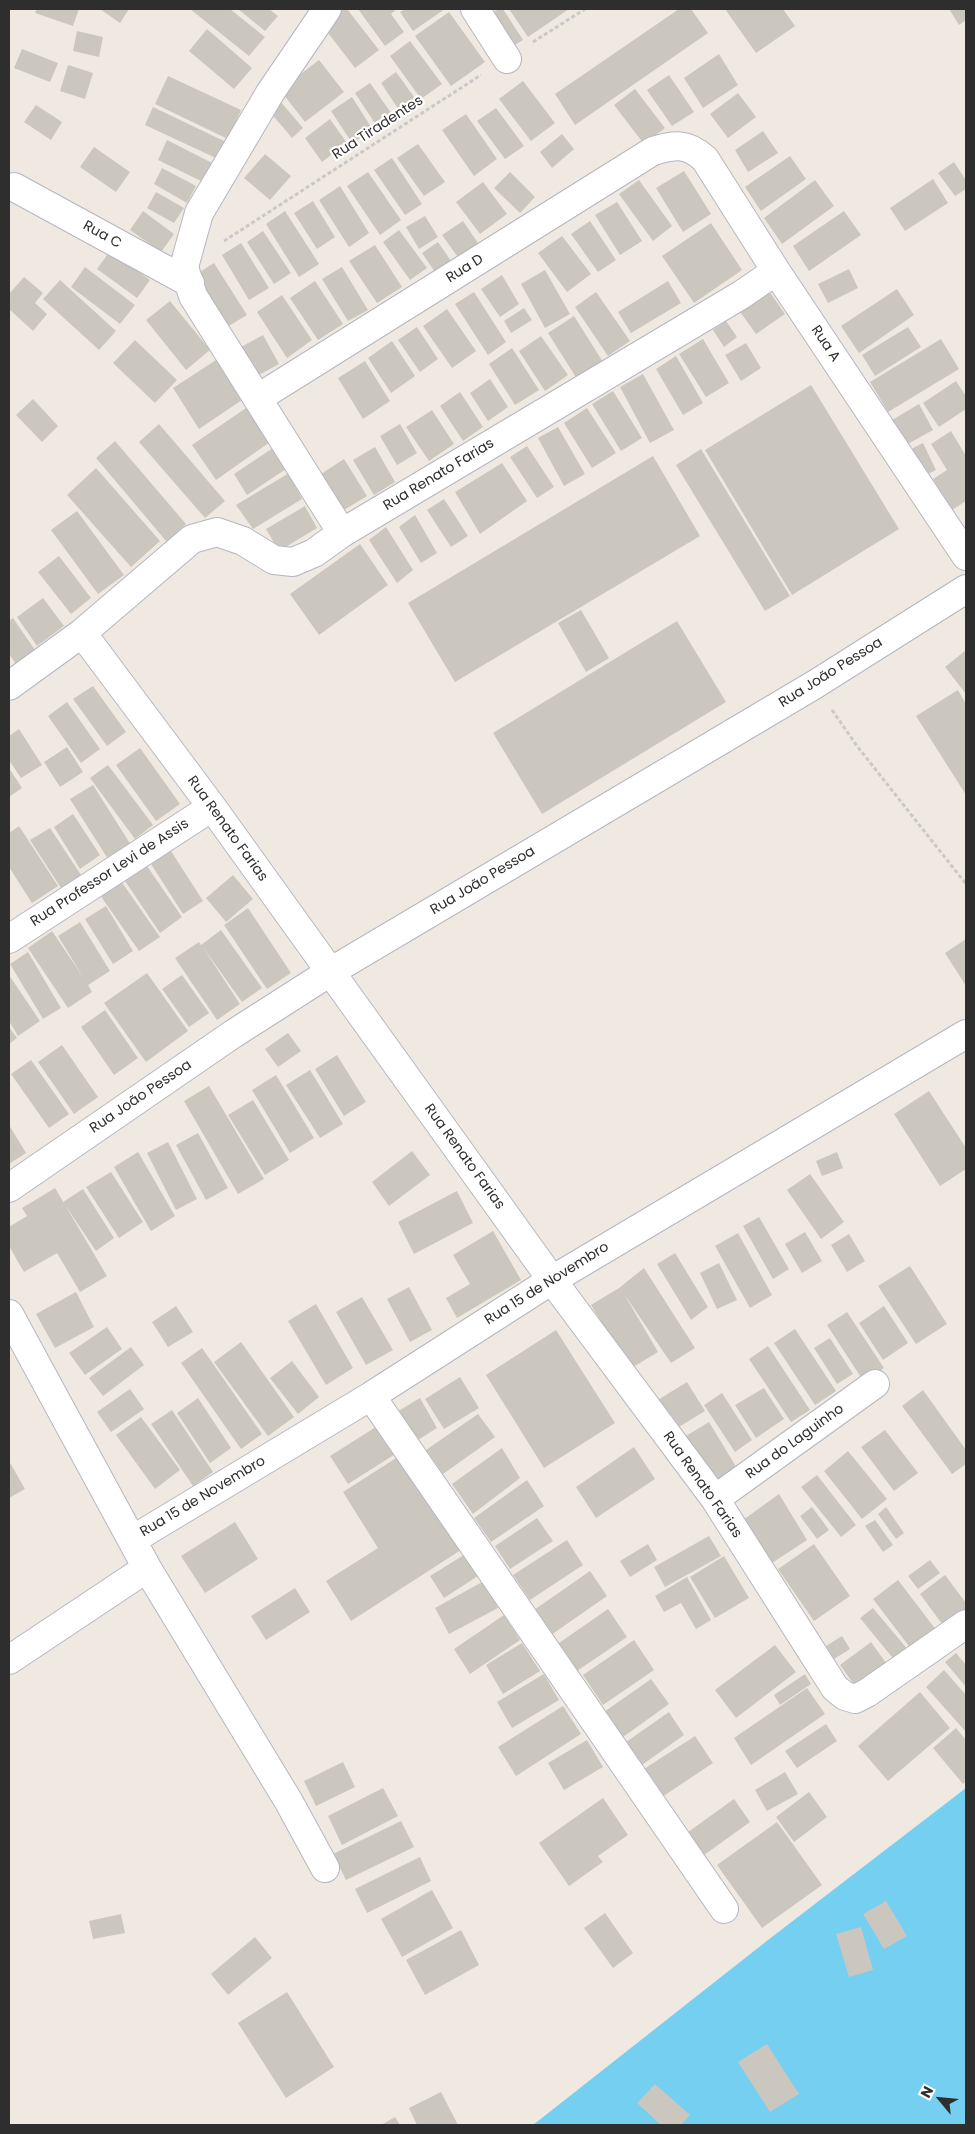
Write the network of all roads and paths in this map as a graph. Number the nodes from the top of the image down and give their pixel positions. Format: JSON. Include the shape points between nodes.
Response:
{"nodes":[{"id":1,"x":327,"y":9,"type":"edge"},
{"id":2,"x":475,"y":9,"type":"edge"},
{"id":3,"x":585,"y":9,"type":"edge"},
{"id":4,"x":507,"y":59,"type":"junction"},
{"id":5,"x":675,"y":145,"type":"joint"},
{"id":6,"x":14,"y":187,"type":"dead end"},
{"id":7,"x":776,"y":271,"type":"junction"},
{"id":8,"x":187,"y":275,"type":"junction"},
{"id":9,"x":258,"y":398,"type":"junction"},
{"id":10,"x":342,"y":533,"type":"junction"},
{"id":11,"x":966,"y":556,"type":"edge"},
{"id":12,"x":966,"y":589,"type":"edge"},
{"id":13,"x":82,"y":633,"type":"junction"},
{"id":14,"x":814,"y":685,"type":"junction"},
{"id":15,"x":9,"y":686,"type":"edge"},
{"id":16,"x":212,"y":807,"type":"junction"},
{"id":17,"x":966,"y":884,"type":"edge"},
{"id":18,"x":9,"y":939,"type":"edge"},
{"id":19,"x":330,"y":972,"type":"junction"},
{"id":20,"x":966,"y":1034,"type":"edge"},
{"id":21,"x":9,"y":1188,"type":"edge"},
{"id":22,"x":552,"y":1280,"type":"junction"},
{"id":23,"x":9,"y":1314,"type":"edge"},
{"id":24,"x":875,"y":1384,"type":"dead end"},
{"id":25,"x":370,"y":1396,"type":"junction"},
{"id":26,"x":715,"y":1499,"type":"junction"},
{"id":27,"x":132,"y":1540,"type":"junction"},
{"id":28,"x":147,"y":1568,"type":"junction"},
{"id":29,"x":966,"y":1624,"type":"edge"},
{"id":30,"x":9,"y":1660,"type":"edge"},
{"id":31,"x":325,"y":1868,"type":"dead end"},
{"id":32,"x":724,"y":1909,"type":"dead end"}],
"edges":[{"from":1,"to":8,"type":"street","via":[[270,93],[208,195],[192,234]]},
{"from":2,"to":4,"type":"street"},
{"from":3,"to":4,"type":"path","name":"Rua Tiradentes"},
{"from":4,"to":8,"type":"path","name":"Rua Tiradentes"},
{"from":5,"to":7,"type":"street","name":"Rua A","via":[[694,149],[705,159]]},
{"from":5,"to":9,"type":"street","name":"Rua D","via":[[653,151]]},
{"from":6,"to":8,"type":"street","name":"Rua C"},
{"from":7,"to":10,"type":"street","name":"Rua Renato Farias"},
{"from":7,"to":11,"type":"street","name":"Rua A"},
{"from":8,"to":9,"type":"street","via":[[193,296]]},
{"from":9,"to":10,"type":"street"},
{"from":10,"to":13,"type":"street","name":"Rua Renato Farias","via":[[314,553],[293,562],[274,560],[217,532],[192,539]]},
{"from":12,"to":14,"type":"street","name":"Rua João Pessoa"},
{"from":13,"to":15,"type":"street","name":"Rua Renato Farias"},
{"from":13,"to":16,"type":"street","name":"Rua Renato Farias"},
{"from":14,"to":17,"type":"path","via":[[857,746]]},
{"from":14,"to":19,"type":"street","name":"Rua João Pessoa"},
{"from":16,"to":18,"type":"street","name":"Rua Professor Levi de Assis"},
{"from":16,"to":19,"type":"street","name":"Rua Renato Farias"},
{"from":19,"to":21,"type":"street","name":"Rua João Pessoa","via":[[232,1034]]},
{"from":19,"to":22,"type":"street","name":"Rua Renato Farias"},
{"from":20,"to":22,"type":"street","name":"Rua 15 de Novembro"},
{"from":22,"to":25,"type":"street","name":"Rua 15 de Novembro"},
{"from":22,"to":26,"type":"street","name":"Rua Renato Farias"},
{"from":23,"to":27,"type":"street"},
{"from":24,"to":26,"type":"street","name":"Rua do Laguinho"},
{"from":25,"to":27,"type":"street","name":"Rua 15 de Novembro"},
{"from":25,"to":32,"type":"street"},
{"from":26,"to":29,"type":"street","name":"Rua Renato Farias","via":[[835,1688],[845,1696],[855,1699],[867,1693]]},
{"from":27,"to":28,"type":"street"},
{"from":28,"to":30,"type":"street"},
{"from":28,"to":31,"type":"street"}]}
